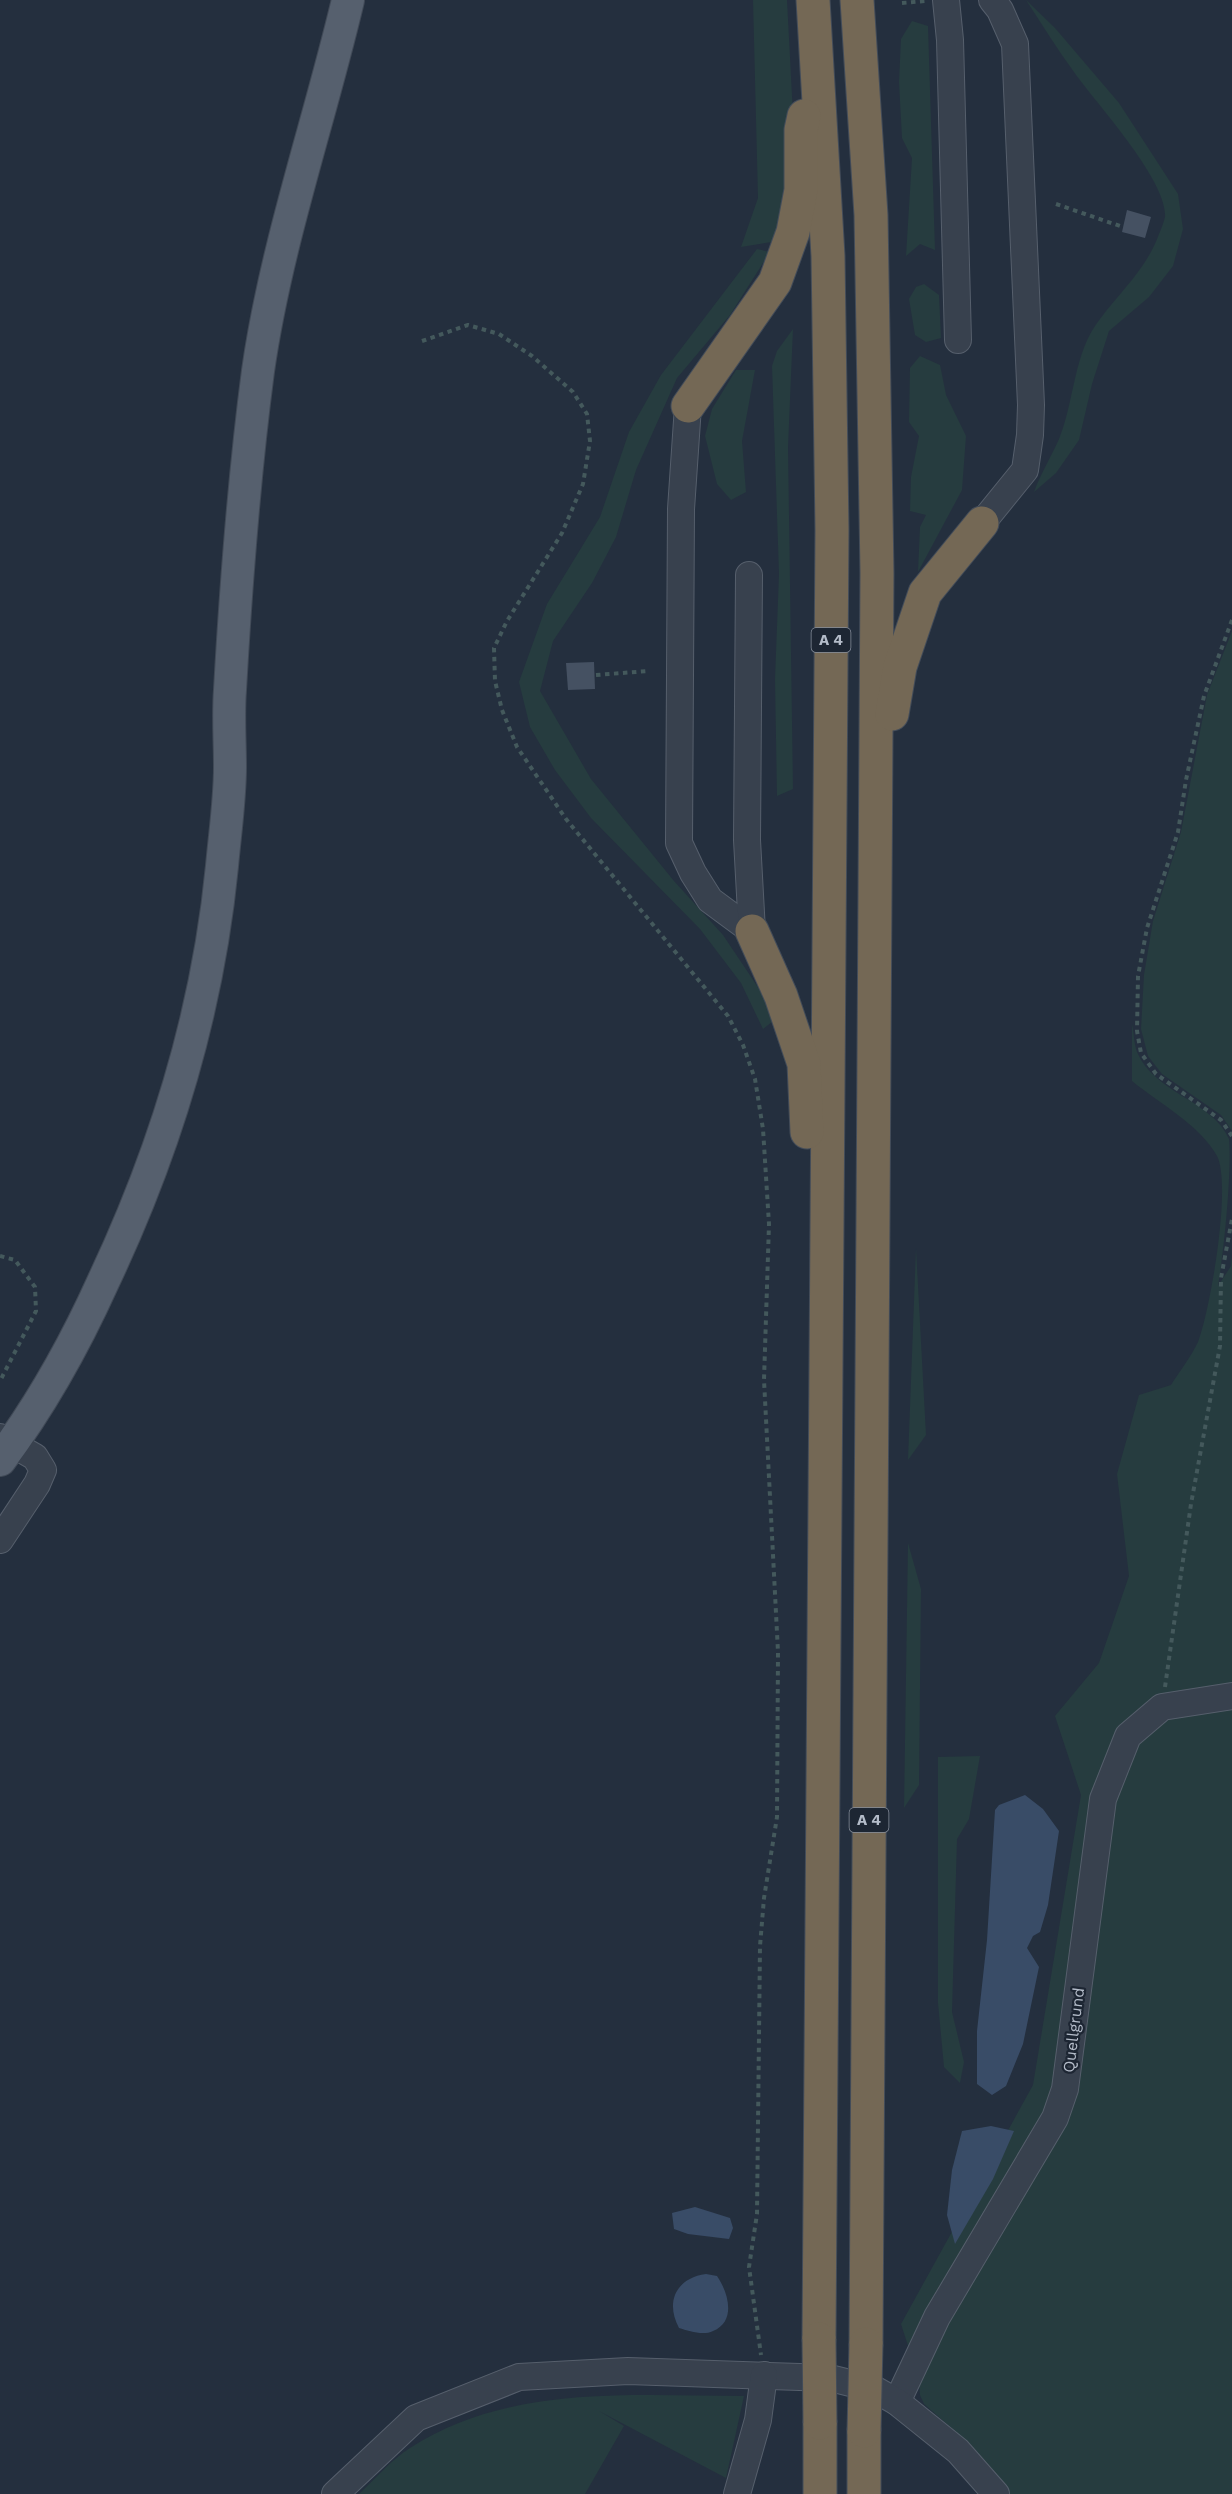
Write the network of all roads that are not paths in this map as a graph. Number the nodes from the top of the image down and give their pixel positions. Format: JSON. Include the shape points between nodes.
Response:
{"nodes":[{"id":1,"x":348,"y":0,"type":"edge"},
{"id":2,"x":813,"y":0,"type":"edge"},
{"id":3,"x":857,"y":0,"type":"edge"},
{"id":4,"x":946,"y":0,"type":"edge"},
{"id":5,"x":992,"y":0,"type":"edge"},
{"id":6,"x":818,"y":52,"type":"junction"},
{"id":7,"x":958,"y":340,"type":"dead end"},
{"id":8,"x":688,"y":406,"type":"joint"},
{"id":9,"x":982,"y":523,"type":"joint"},
{"id":10,"x":749,"y":574,"type":"dead end"},
{"id":11,"x":876,"y":810,"type":"junction"},
{"id":12,"x":752,"y":931,"type":"junction"},
{"id":13,"x":826,"y":1227,"type":"junction"},
{"id":14,"x":4,"y":1447,"type":"edge"},
{"id":15,"x":0,"y":1540,"type":"edge"},
{"id":16,"x":1232,"y":1695,"type":"edge"},
{"id":17,"x":764,"y":2375,"type":"junction"},
{"id":18,"x":897,"y":2402,"type":"junction"},
{"id":19,"x":335,"y":2494,"type":"edge"},
{"id":20,"x":737,"y":2494,"type":"edge"},
{"id":21,"x":820,"y":2494,"type":"edge"},
{"id":22,"x":864,"y":2494,"type":"edge"},
{"id":23,"x":996,"y":2494,"type":"edge"}],
"edges":[{"from":1,"to":14,"type":"main road","via":[[294,202],[259,367],[230,684],[230,771],[223,859],[206,979],[164,1136],[130,1225],[53,1378]]},
{"from":2,"to":6,"type":"highway","number":"A 4"},
{"from":3,"to":11,"type":"highway","number":"A 4","via":[[873,277]]},
{"from":4,"to":7,"type":"street"},
{"from":5,"to":9,"type":"street","via":[[1015,44],[1031,405],[1025,470]]},
{"from":6,"to":8,"type":"highway","via":[[801,130],[801,190],[793,232],[775,282]]},
{"from":6,"to":13,"type":"highway","number":"A 4","via":[[828,256],[832,530]]},
{"from":8,"to":12,"type":"street","via":[[681,509],[679,843],[710,900]]},
{"from":9,"to":11,"type":"highway","via":[[925,593],[900,667]]},
{"from":10,"to":12,"type":"street","via":[[747,840]]},
{"from":11,"to":22,"type":"highway","number":"A 4","bridge":true},
{"from":12,"to":13,"type":"highway","via":[[781,996],[804,1064],[808,1171]]},
{"from":13,"to":21,"type":"highway","number":"A 4","bridge":true},
{"from":14,"to":15,"type":"street","via":[[35,1457],[43,1470]]},
{"from":16,"to":18,"type":"street","name":"Quellgrund","via":[[1162,1707],[1128,1736],[1103,1799],[1065,2089],[1055,2118],[937,2317]]},
{"from":17,"to":18,"type":"street","via":[[830,2378],[874,2389]]},
{"from":17,"to":19,"type":"street","via":[[628,2371],[519,2377],[416,2418]]},
{"from":17,"to":20,"type":"street","via":[[758,2420]]},
{"from":18,"to":23,"type":"street","via":[[957,2451]]}]}
